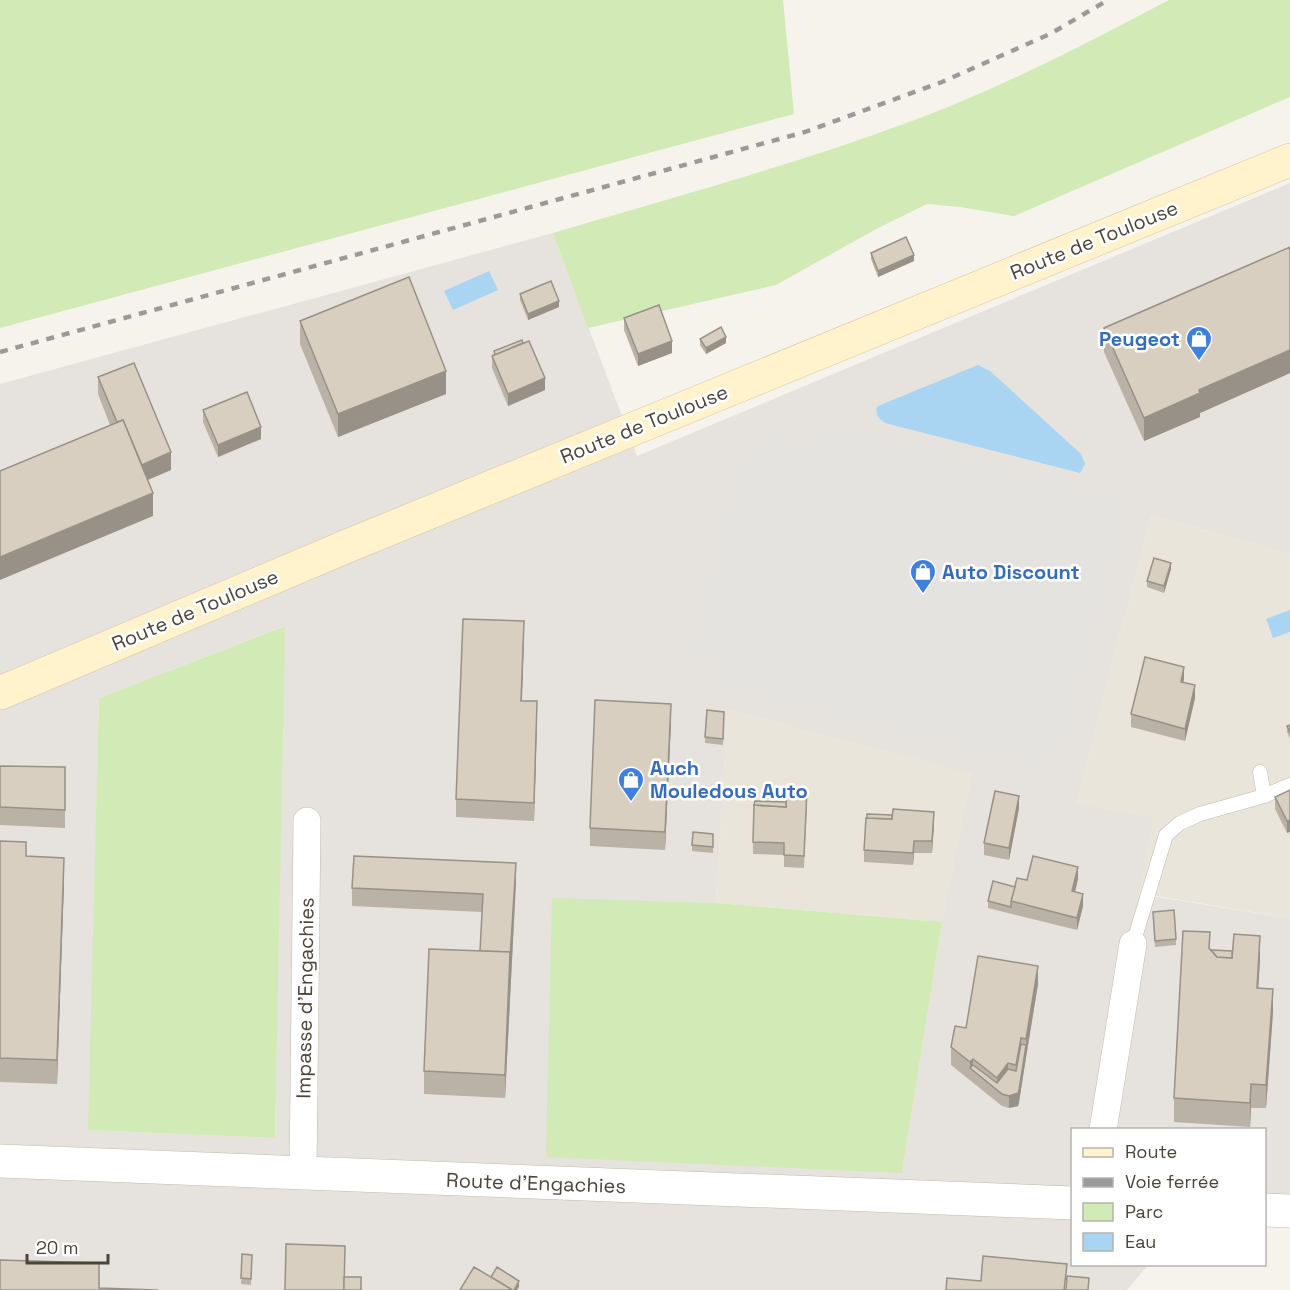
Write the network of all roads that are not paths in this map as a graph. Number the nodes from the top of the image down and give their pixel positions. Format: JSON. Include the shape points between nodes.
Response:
{"nodes":[{"id":1,"x":1290,"y":160,"type":"edge"},
{"id":2,"x":0,"y":693,"type":"edge"},
{"id":3,"x":1260,"y":772,"type":"dead end"},
{"id":4,"x":1290,"y":785,"type":"edge"},
{"id":5,"x":1264,"y":796,"type":"junction"},
{"id":6,"x":307,"y":821,"type":"dead end"},
{"id":7,"x":1133,"y":944,"type":"joint"},
{"id":8,"x":1103,"y":1128,"type":"edge"},
{"id":9,"x":0,"y":1161,"type":"edge"},
{"id":10,"x":303,"y":1174,"type":"junction"},
{"id":11,"x":1071,"y":1203,"type":"edge"},
{"id":12,"x":1266,"y":1210,"type":"edge"},
{"id":13,"x":1290,"y":1211,"type":"edge"}],
"edges":[{"from":1,"to":2,"type":"main road","name":"Route de Toulouse","via":[[355,543]]},
{"from":3,"to":5,"type":"lane"},
{"from":4,"to":5,"type":"lane"},
{"from":5,"to":7,"type":"lane","via":[[1200,814],[1166,835]]},
{"from":6,"to":10,"type":"street","name":"Impasse d'Engachies"},
{"from":7,"to":8,"type":"street"},
{"from":9,"to":10,"type":"street","name":"Route d'Engachies"},
{"from":10,"to":11,"type":"street","name":"Route d'Engachies"},
{"from":12,"to":13,"type":"street"}]}
